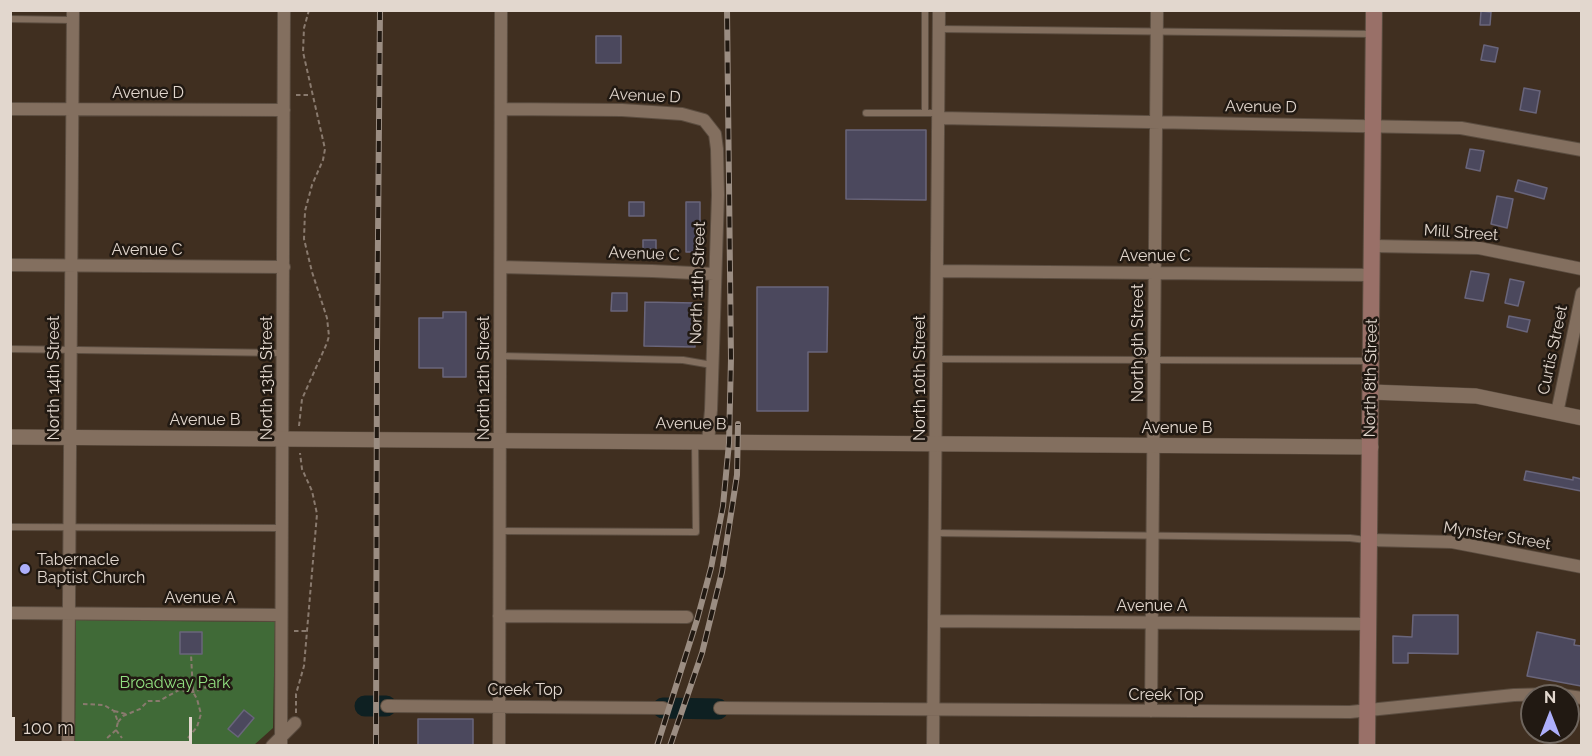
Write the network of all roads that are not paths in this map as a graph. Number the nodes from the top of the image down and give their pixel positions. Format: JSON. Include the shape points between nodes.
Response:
{"nodes":[{"id":1,"x":284,"y":10,"type":"edge"},
{"id":2,"x":501,"y":10,"type":"edge"},
{"id":3,"x":925,"y":10,"type":"edge"},
{"id":4,"x":939,"y":10,"type":"edge"},
{"id":5,"x":1156,"y":10,"type":"edge"},
{"id":6,"x":1374,"y":10,"type":"edge"},
{"id":7,"x":73,"y":15,"type":"edge"},
{"id":8,"x":10,"y":19,"type":"edge"},
{"id":9,"x":939,"y":29,"type":"junction"},
{"id":10,"x":1156,"y":32,"type":"junction"},
{"id":11,"x":1374,"y":34,"type":"junction"},
{"id":12,"x":10,"y":108,"type":"edge"},
{"id":13,"x":72,"y":109,"type":"junction"},
{"id":14,"x":501,"y":109,"type":"junction"},
{"id":15,"x":284,"y":110,"type":"junction"},
{"id":16,"x":866,"y":113,"type":"dead end"},
{"id":17,"x":925,"y":113,"type":"junction"},
{"id":18,"x":939,"y":115,"type":"junction"},
{"id":19,"x":1156,"y":122,"type":"junction"},
{"id":20,"x":710,"y":126,"type":"joint"},
{"id":21,"x":1374,"y":126,"type":"junction"},
{"id":22,"x":1581,"y":150,"type":"edge"},
{"id":23,"x":1373,"y":246,"type":"junction"},
{"id":24,"x":10,"y":265,"type":"edge"},
{"id":25,"x":71,"y":266,"type":"junction"},
{"id":26,"x":284,"y":267,"type":"junction"},
{"id":27,"x":501,"y":267,"type":"junction"},
{"id":28,"x":1581,"y":269,"type":"edge"},
{"id":29,"x":938,"y":272,"type":"junction"},
{"id":30,"x":1155,"y":273,"type":"junction"},
{"id":31,"x":714,"y":274,"type":"junction"},
{"id":32,"x":1373,"y":275,"type":"junction"},
{"id":33,"x":1581,"y":293,"type":"edge"},
{"id":34,"x":10,"y":349,"type":"edge"},
{"id":35,"x":70,"y":349,"type":"junction"},
{"id":36,"x":283,"y":352,"type":"junction"},
{"id":37,"x":501,"y":356,"type":"junction"},
{"id":38,"x":937,"y":359,"type":"junction"},
{"id":39,"x":1154,"y":361,"type":"junction"},
{"id":40,"x":1372,"y":361,"type":"junction"},
{"id":41,"x":712,"y":364,"type":"junction"},
{"id":42,"x":1371,"y":392,"type":"junction"},
{"id":43,"x":1557,"y":413,"type":"junction"},
{"id":44,"x":1581,"y":418,"type":"edge"},
{"id":45,"x":10,"y":437,"type":"edge"},
{"id":46,"x":70,"y":437,"type":"junction"},
{"id":47,"x":283,"y":439,"type":"junction"},
{"id":48,"x":501,"y":440,"type":"junction"},
{"id":49,"x":702,"y":442,"type":"junction"},
{"id":50,"x":936,"y":444,"type":"junction"},
{"id":51,"x":1153,"y":446,"type":"junction"},
{"id":52,"x":1371,"y":447,"type":"junction"},
{"id":53,"x":10,"y":527,"type":"edge"},
{"id":54,"x":69,"y":527,"type":"junction"},
{"id":55,"x":282,"y":528,"type":"junction"},
{"id":56,"x":500,"y":531,"type":"junction"},
{"id":57,"x":935,"y":533,"type":"junction"},
{"id":58,"x":1152,"y":535,"type":"junction"},
{"id":59,"x":1370,"y":540,"type":"junction"},
{"id":60,"x":1581,"y":567,"type":"edge"},
{"id":61,"x":10,"y":613,"type":"edge"},
{"id":62,"x":69,"y":614,"type":"junction"},
{"id":63,"x":281,"y":615,"type":"junction"},
{"id":64,"x":499,"y":616,"type":"junction"},
{"id":65,"x":687,"y":618,"type":"dead end"},
{"id":66,"x":934,"y":621,"type":"junction"},
{"id":67,"x":1152,"y":622,"type":"junction"},
{"id":68,"x":1369,"y":624,"type":"junction"},
{"id":69,"x":1581,"y":698,"type":"edge"},
{"id":70,"x":387,"y":706,"type":"dead end"},
{"id":71,"x":499,"y":706,"type":"junction"},
{"id":72,"x":663,"y":708,"type":"dead end"},
{"id":73,"x":720,"y":708,"type":"dead end"},
{"id":74,"x":933,"y":709,"type":"junction"},
{"id":75,"x":1151,"y":711,"type":"junction"},
{"id":76,"x":1368,"y":711,"type":"junction"},
{"id":77,"x":296,"y":723,"type":"road end"},
{"id":78,"x":278,"y":742,"type":"edge"},
{"id":79,"x":68,"y":746,"type":"edge"},
{"id":80,"x":498,"y":746,"type":"edge"},
{"id":81,"x":933,"y":746,"type":"edge"},
{"id":82,"x":1367,"y":746,"type":"edge"}],
"edges":[{"from":1,"to":15,"type":"street","name":"North 13th Street"},
{"from":2,"to":14,"type":"street","name":"North 12th Street"},
{"from":3,"to":17,"type":"lane"},
{"from":4,"to":9,"type":"street","name":"North 10th Street"},
{"from":5,"to":10,"type":"street","name":"North 9th Street"},
{"from":6,"to":11,"type":"main road","name":"North 8th Street"},
{"from":7,"to":8,"type":"lane"},
{"from":7,"to":13,"type":"street","name":"North 14th Street"},
{"from":9,"to":10,"type":"lane"},
{"from":9,"to":18,"type":"street","name":"North 10th Street"},
{"from":10,"to":11,"type":"lane"},
{"from":10,"to":19,"type":"street","name":"North 9th Street"},
{"from":11,"to":21,"type":"main road","name":"North 8th Street"},
{"from":12,"to":13,"type":"street","name":"Avenue D"},
{"from":13,"to":15,"type":"street","name":"Avenue D"},
{"from":13,"to":25,"type":"street","name":"North 14th Street"},
{"from":14,"to":20,"type":"street","name":"Avenue D","via":[[682,114],[696,116]]},
{"from":14,"to":27,"type":"street","name":"North 12th Street"},
{"from":15,"to":26,"type":"street","name":"North 13th Street"},
{"from":16,"to":17,"type":"lane"},
{"from":17,"to":18,"type":"lane"},
{"from":18,"to":19,"type":"street","name":"Avenue D"},
{"from":18,"to":29,"type":"street","name":"North 10th Street"},
{"from":19,"to":21,"type":"street","name":"Avenue D"},
{"from":19,"to":30,"type":"street","name":"North 9th Street"},
{"from":20,"to":31,"type":"street","name":"North 11th Street","via":[[717,149]]},
{"from":21,"to":22,"type":"street","name":"Avenue D","via":[[1461,128]]},
{"from":21,"to":23,"type":"main road","name":"North 8th Street"},
{"from":23,"to":28,"type":"street","name":"Mill Street","via":[[1479,248]]},
{"from":23,"to":32,"type":"main road","name":"North 8th Street"},
{"from":24,"to":25,"type":"street","name":"Avenue C"},
{"from":25,"to":26,"type":"street","name":"Avenue C"},
{"from":25,"to":35,"type":"street","name":"North 14th Street"},
{"from":26,"to":36,"type":"street","name":"North 13th Street"},
{"from":27,"to":31,"type":"street","name":"Avenue C"},
{"from":27,"to":37,"type":"street","name":"North 12th Street"},
{"from":29,"to":30,"type":"street","name":"Avenue C"},
{"from":29,"to":38,"type":"street","name":"North 10th Street"},
{"from":30,"to":32,"type":"street","name":"Avenue C"},
{"from":30,"to":39,"type":"street","name":"North 9th Street"},
{"from":31,"to":41,"type":"street","name":"North 11th Street"},
{"from":32,"to":40,"type":"main road","name":"North 8th Street"},
{"from":33,"to":43,"type":"street","name":"Curtis Street"},
{"from":34,"to":35,"type":"lane"},
{"from":35,"to":36,"type":"lane"},
{"from":35,"to":46,"type":"street","name":"North 14th Street"},
{"from":36,"to":47,"type":"street","name":"North 13th Street"},
{"from":37,"to":41,"type":"lane"},
{"from":37,"to":48,"type":"street","name":"North 12th Street"},
{"from":38,"to":39,"type":"lane"},
{"from":38,"to":50,"type":"street","name":"North 10th Street"},
{"from":39,"to":40,"type":"lane"},
{"from":39,"to":51,"type":"street","name":"North 9th Street"},
{"from":40,"to":42,"type":"main road","name":"North 8th Street"},
{"from":41,"to":49,"type":"street","name":"North 11th Street"},
{"from":42,"to":43,"type":"street","via":[[1476,396]]},
{"from":42,"to":52,"type":"main road","name":"North 8th Street"},
{"from":43,"to":44,"type":"street"},
{"from":45,"to":46,"type":"street","name":"Avenue B"},
{"from":46,"to":47,"type":"street","name":"Avenue B"},
{"from":46,"to":54,"type":"street","name":"North 14th Street"},
{"from":47,"to":48,"type":"street","name":"Avenue B"},
{"from":47,"to":55,"type":"street","name":"North 13th Street"},
{"from":48,"to":49,"type":"street","name":"Avenue B"},
{"from":48,"to":56,"type":"street","name":"North 12th Street"},
{"from":49,"to":50,"type":"street","name":"Avenue B"},
{"from":49,"to":56,"type":"lane","via":[[696,532]]},
{"from":50,"to":51,"type":"street","name":"Avenue B"},
{"from":50,"to":57,"type":"street","name":"North 10th Street"},
{"from":51,"to":52,"type":"street","name":"Avenue B"},
{"from":51,"to":58,"type":"street","name":"North 9th Street"},
{"from":52,"to":59,"type":"main road","name":"North 8th Street"},
{"from":53,"to":54,"type":"lane"},
{"from":54,"to":55,"type":"lane"},
{"from":54,"to":62,"type":"street","name":"North 14th Street"},
{"from":55,"to":63,"type":"street","name":"North 13th Street"},
{"from":56,"to":64,"type":"street","name":"North 12th Street"},
{"from":57,"to":58,"type":"lane"},
{"from":57,"to":66,"type":"street","name":"North 10th Street"},
{"from":58,"to":59,"type":"lane"},
{"from":58,"to":67,"type":"street","name":"North 9th Street"},
{"from":59,"to":60,"type":"street","name":"Mynster Street","via":[[1452,542]]},
{"from":59,"to":68,"type":"main road","name":"North 8th Street"},
{"from":61,"to":62,"type":"street","name":"Avenue A"},
{"from":62,"to":63,"type":"street","name":"Avenue A"},
{"from":62,"to":79,"type":"street","name":"North 14th Street"},
{"from":63,"to":78,"type":"street","name":"North 13th Street"},
{"from":64,"to":65,"type":"street"},
{"from":64,"to":71,"type":"street","name":"North 12th Street"},
{"from":66,"to":67,"type":"street","name":"Avenue A"},
{"from":66,"to":74,"type":"street","name":"North 10th Street"},
{"from":67,"to":68,"type":"street","name":"Avenue A"},
{"from":67,"to":75,"type":"street","name":"North 9th Street"},
{"from":68,"to":76,"type":"main road","name":"North 8th Street"},
{"from":69,"to":76,"type":"street","name":"Creek Top","via":[[1514,695]]},
{"from":70,"to":71,"type":"street","name":"Creek Top"},
{"from":71,"to":72,"type":"street","name":"Creek Top"},
{"from":71,"to":80,"type":"street","name":"North 12th Street"},
{"from":73,"to":74,"type":"street","name":"Creek Top"},
{"from":74,"to":75,"type":"street","name":"Creek Top"},
{"from":74,"to":81,"type":"street","name":"North 10th Street"},
{"from":75,"to":76,"type":"street","name":"Creek Top"},
{"from":76,"to":82,"type":"main road","name":"North 8th Street"},
{"from":77,"to":78,"type":"street"}]}
